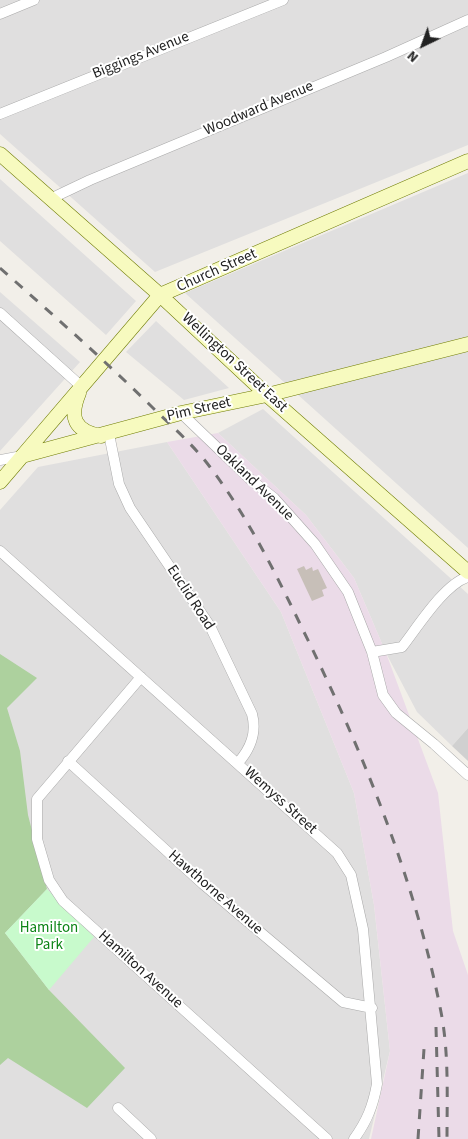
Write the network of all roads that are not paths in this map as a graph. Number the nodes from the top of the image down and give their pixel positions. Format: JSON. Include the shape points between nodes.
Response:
{"nodes":[{"id":1,"x":34,"y":0,"type":"edge"},
{"id":2,"x":283,"y":0,"type":"edge"},
{"id":3,"x":0,"y":14,"type":"edge"},
{"id":4,"x":468,"y":20,"type":"edge"},
{"id":5,"x":0,"y":114,"type":"edge"},
{"id":6,"x":0,"y":154,"type":"edge"},
{"id":7,"x":468,"y":161,"type":"edge"},
{"id":8,"x":50,"y":199,"type":"junction"},
{"id":9,"x":160,"y":295,"type":"junction"},
{"id":10,"x":0,"y":313,"type":"edge"},
{"id":11,"x":468,"y":344,"type":"edge"},
{"id":12,"x":82,"y":387,"type":"junction"},
{"id":13,"x":268,"y":395,"type":"junction"},
{"id":14,"x":181,"y":413,"type":"junction"},
{"id":15,"x":106,"y":435,"type":"junction"},
{"id":16,"x":22,"y":456,"type":"junction"},
{"id":17,"x":0,"y":460,"type":"edge"},
{"id":18,"x":0,"y":482,"type":"edge"},
{"id":19,"x":0,"y":551,"type":"edge"},
{"id":20,"x":468,"y":572,"type":"edge"},
{"id":21,"x":468,"y":577,"type":"edge"},
{"id":22,"x":372,"y":652,"type":"junction"},
{"id":23,"x":141,"y":677,"type":"junction"},
{"id":24,"x":68,"y":760,"type":"junction"},
{"id":25,"x":238,"y":763,"type":"junction"},
{"id":26,"x":468,"y":775,"type":"edge"},
{"id":27,"x":372,"y":1008,"type":"junction"},
{"id":28,"x":118,"y":1108,"type":"dead end"},
{"id":29,"x":151,"y":1139,"type":"edge"},
{"id":30,"x":327,"y":1139,"type":"edge"},
{"id":31,"x":354,"y":1139,"type":"edge"}],
"edges":[{"from":1,"to":3,"type":"street"},
{"from":2,"to":5,"type":"street","name":"Biggings Avenue"},
{"from":4,"to":8,"type":"street","name":"Woodward Avenue"},
{"from":6,"to":8,"type":"main road","name":"Wellington Street East"},
{"from":7,"to":9,"type":"main road","name":"Church Street"},
{"from":8,"to":9,"type":"main road","name":"Wellington Street East"},
{"from":9,"to":12,"type":"main road","name":"Church Street"},
{"from":9,"to":13,"type":"main road","name":"Wellington Street East"},
{"from":10,"to":12,"type":"street"},
{"from":11,"to":13,"type":"main road","name":"Pim Street"},
{"from":12,"to":15,"type":"main road","via":[[74,405],[74,417],[79,428],[88,434]]},
{"from":12,"to":16,"type":"main road","name":"Church Street"},
{"from":13,"to":14,"type":"main road","name":"Pim Street"},
{"from":13,"to":20,"type":"main road","name":"Wellington Street East"},
{"from":14,"to":15,"type":"main road","name":"Pim Street"},
{"from":14,"to":22,"type":"street","name":"Oakland Avenue","via":[[274,498],[315,544],[348,592]]},
{"from":15,"to":16,"type":"main road","name":"Pim Street"},
{"from":15,"to":25,"type":"street","name":"Euclid Road","via":[[118,484],[130,508],[210,626],[252,714],[256,728],[252,742]]},
{"from":16,"to":17,"type":"street"},
{"from":16,"to":18,"type":"main road"},
{"from":19,"to":23,"type":"street","name":"Wemyss Street"},
{"from":21,"to":22,"type":"street","via":[[447,592],[402,647]]},
{"from":22,"to":26,"type":"street","name":"Oakland Avenue","via":[[383,695],[396,713]]},
{"from":23,"to":24,"type":"street","name":"Hamilton Avenue"},
{"from":23,"to":25,"type":"street","name":"Wemyss Street"},
{"from":24,"to":27,"type":"street","name":"Hawthorne Avenue","via":[[203,884],[343,1002]]},
{"from":24,"to":30,"type":"street","name":"Hamilton Avenue","via":[[37,799],[37,839],[48,880],[63,901]]},
{"from":25,"to":27,"type":"street","name":"Wemyss Street","via":[[337,853],[351,875],[363,929]]},
{"from":27,"to":31,"type":"street","name":"Wemyss Street","via":[[378,1084],[374,1106]]},
{"from":28,"to":29,"type":"street"}]}
